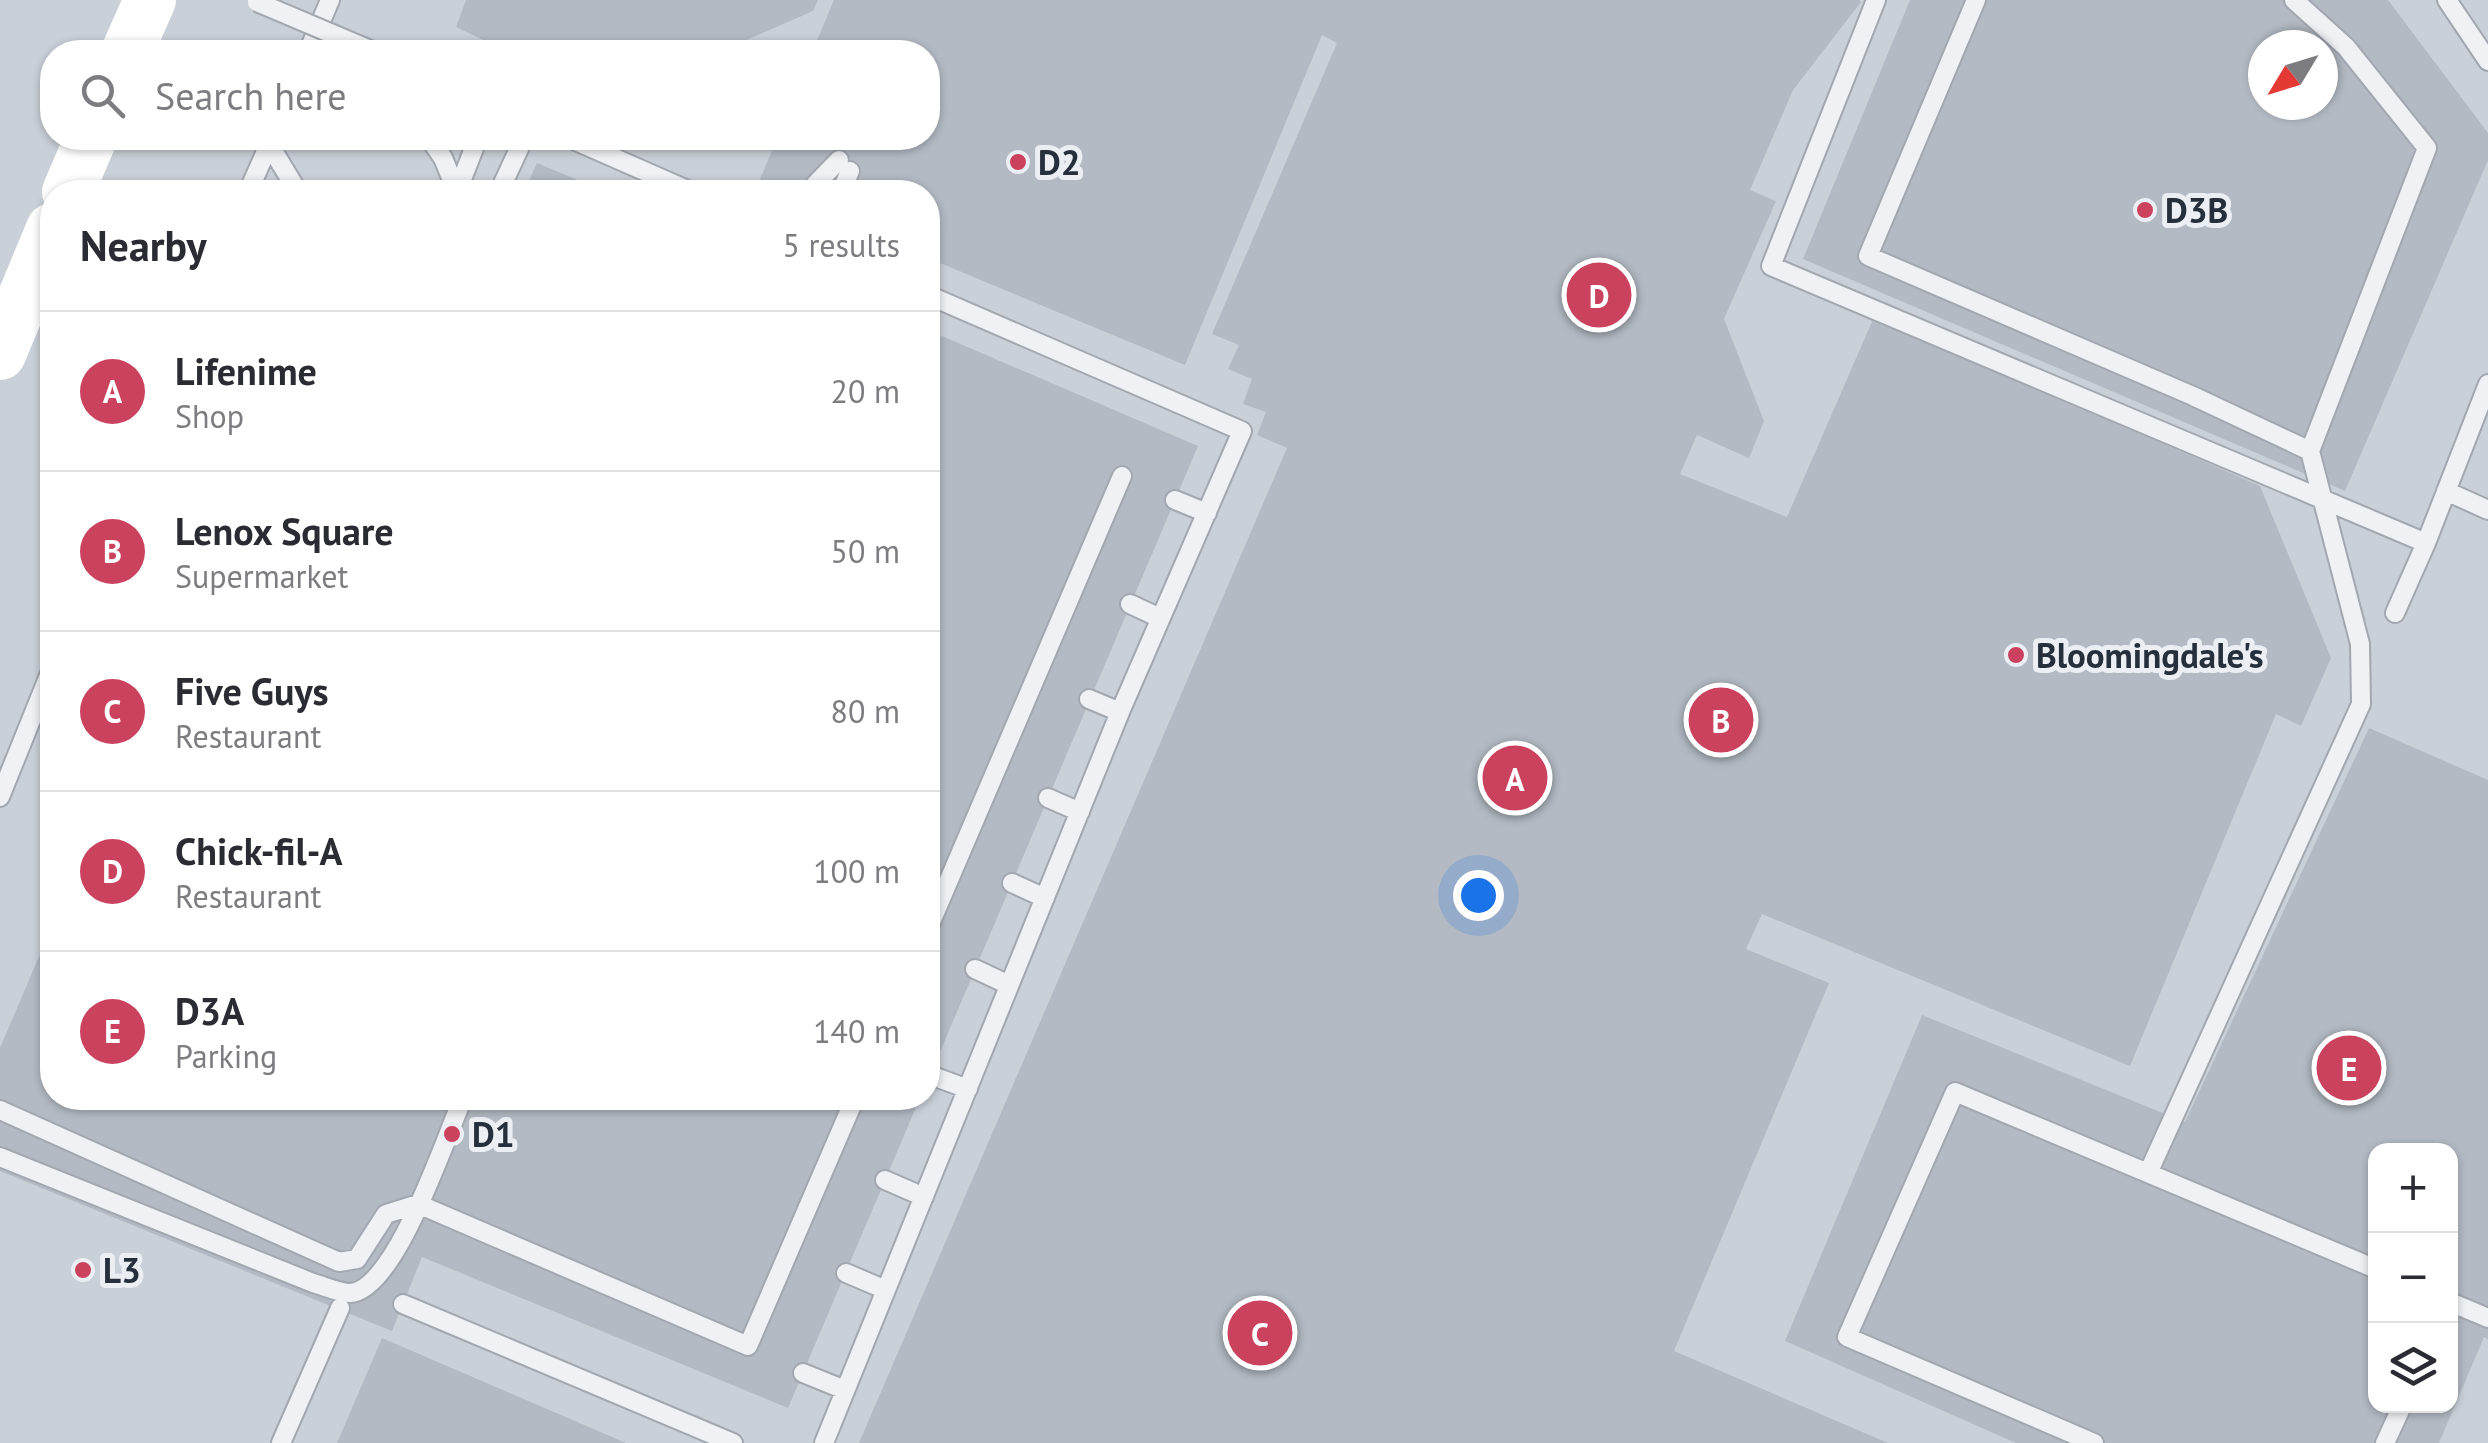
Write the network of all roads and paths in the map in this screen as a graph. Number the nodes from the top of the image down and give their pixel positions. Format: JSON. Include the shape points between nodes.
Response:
{"nodes":[{"id":1,"x":150,"y":0,"type":"edge"},
{"id":2,"x":330,"y":0,"type":"edge"},
{"id":3,"x":1876,"y":0,"type":"edge"},
{"id":4,"x":1976,"y":0,"type":"edge"},
{"id":5,"x":2294,"y":0,"type":"edge"},
{"id":6,"x":2447,"y":0,"type":"edge"},
{"id":7,"x":255,"y":1,"type":"edge"},
{"id":8,"x":132,"y":40,"type":"edge"},
{"id":9,"x":313,"y":40,"type":"edge"},
{"id":10,"x":347,"y":40,"type":"edge"},
{"id":11,"x":2488,"y":61,"type":"edge"},
{"id":12,"x":86,"y":150,"type":"edge"},
{"id":13,"x":267,"y":150,"type":"edge"},
{"id":14,"x":276,"y":150,"type":"edge"},
{"id":15,"x":437,"y":150,"type":"edge"},
{"id":16,"x":473,"y":150,"type":"edge"},
{"id":17,"x":518,"y":150,"type":"edge"},
{"id":18,"x":596,"y":150,"type":"edge"},
{"id":19,"x":73,"y":180,"type":"edge"},
{"id":20,"x":253,"y":180,"type":"edge"},
{"id":21,"x":292,"y":180,"type":"edge"},
{"id":22,"x":452,"y":180,"type":"edge"},
{"id":23,"x":462,"y":180,"type":"edge"},
{"id":24,"x":505,"y":180,"type":"edge"},
{"id":25,"x":665,"y":180,"type":"edge"},
{"id":26,"x":824,"y":180,"type":"edge"},
{"id":27,"x":843,"y":180,"type":"edge"},
{"id":28,"x":40,"y":258,"type":"edge"},
{"id":29,"x":940,"y":301,"type":"edge"},
{"id":30,"x":0,"y":354,"type":"edge"},
{"id":31,"x":2486,"y":393,"type":"edge"},
{"id":32,"x":2310,"y":450,"type":"junction"},
{"id":33,"x":1122,"y":476,"type":"dead end"},
{"id":34,"x":2446,"y":492,"type":"junction"},
{"id":35,"x":1175,"y":500,"type":"dead end"},
{"id":36,"x":2488,"y":510,"type":"edge"},
{"id":37,"x":1207,"y":513,"type":"junction"},
{"id":38,"x":2426,"y":543,"type":"junction"},
{"id":39,"x":1130,"y":604,"type":"dead end"},
{"id":40,"x":2395,"y":613,"type":"dead end"},
{"id":41,"x":1160,"y":618,"type":"junction"},
{"id":42,"x":40,"y":698,"type":"edge"},
{"id":43,"x":1089,"y":700,"type":"dead end"},
{"id":44,"x":1120,"y":712,"type":"junction"},
{"id":45,"x":0,"y":797,"type":"edge"},
{"id":46,"x":1048,"y":798,"type":"dead end"},
{"id":47,"x":1080,"y":812,"type":"junction"},
{"id":48,"x":1012,"y":883,"type":"dead end"},
{"id":49,"x":1045,"y":898,"type":"junction"},
{"id":50,"x":940,"y":901,"type":"edge"},
{"id":51,"x":975,"y":969,"type":"dead end"},
{"id":52,"x":1009,"y":985,"type":"junction"},
{"id":53,"x":940,"y":1079,"type":"edge"},
{"id":54,"x":968,"y":1089,"type":"junction"},
{"id":55,"x":0,"y":1110,"type":"edge"},
{"id":56,"x":457,"y":1110,"type":"edge"},
{"id":57,"x":850,"y":1110,"type":"edge"},
{"id":58,"x":0,"y":1157,"type":"edge"},
{"id":59,"x":2149,"y":1172,"type":"junction"},
{"id":60,"x":885,"y":1180,"type":"dead end"},
{"id":61,"x":924,"y":1197,"type":"junction"},
{"id":62,"x":418,"y":1204,"type":"junction"},
{"id":63,"x":2368,"y":1266,"type":"edge"},
{"id":64,"x":846,"y":1273,"type":"dead end"},
{"id":65,"x":886,"y":1290,"type":"junction"},
{"id":66,"x":403,"y":1304,"type":"dead end"},
{"id":67,"x":2458,"y":1305,"type":"edge"},
{"id":68,"x":340,"y":1308,"type":"dead end"},
{"id":69,"x":2488,"y":1318,"type":"edge"},
{"id":70,"x":804,"y":1373,"type":"dead end"},
{"id":71,"x":845,"y":1390,"type":"junction"},
{"id":72,"x":2399,"y":1413,"type":"edge"},
{"id":73,"x":282,"y":1443,"type":"edge"},
{"id":74,"x":733,"y":1443,"type":"edge"},
{"id":75,"x":824,"y":1443,"type":"edge"},
{"id":76,"x":2094,"y":1443,"type":"edge"},
{"id":77,"x":2385,"y":1443,"type":"edge"}],
"edges":[{"from":1,"to":8,"type":"street"},
{"from":2,"to":9,"type":"lane"},
{"from":3,"to":38,"type":"lane","via":[[1771,266]]},
{"from":4,"to":32,"type":"lane","via":[[1868,256]]},
{"from":5,"to":32,"type":"lane","via":[[2346,47],[2428,148]]},
{"from":6,"to":11,"type":"lane"},
{"from":7,"to":10,"type":"lane","bridge":true},
{"from":12,"to":19,"type":"street"},
{"from":13,"to":20,"type":"lane"},
{"from":14,"to":21,"type":"lane"},
{"from":15,"to":22,"type":"lane"},
{"from":16,"to":23,"type":"lane"},
{"from":17,"to":24,"type":"lane"},
{"from":18,"to":25,"type":"lane"},
{"from":26,"to":27,"type":"lane","via":[[845,165]]},
{"from":28,"to":30,"type":"street"},
{"from":29,"to":37,"type":"lane","via":[[1242,431]]},
{"from":31,"to":34,"type":"lane"},
{"from":32,"to":59,"type":"lane","via":[[2360,644],[2361,704]]},
{"from":33,"to":50,"type":"lane"},
{"from":34,"to":36,"type":"lane"},
{"from":34,"to":38,"type":"lane"},
{"from":35,"to":37,"type":"lane"},
{"from":37,"to":41,"type":"lane"},
{"from":38,"to":40,"type":"lane"},
{"from":39,"to":41,"type":"lane"},
{"from":41,"to":44,"type":"lane"},
{"from":42,"to":45,"type":"lane"},
{"from":43,"to":44,"type":"lane"},
{"from":44,"to":47,"type":"lane"},
{"from":46,"to":47,"type":"lane"},
{"from":47,"to":49,"type":"lane"},
{"from":48,"to":49,"type":"lane"},
{"from":49,"to":52,"type":"lane"},
{"from":51,"to":52,"type":"lane"},
{"from":52,"to":54,"type":"lane"},
{"from":53,"to":54,"type":"lane"},
{"from":54,"to":61,"type":"lane"},
{"from":55,"to":62,"type":"lane","via":[[339,1262],[357,1259],[386,1214]]},
{"from":56,"to":62,"type":"lane"},
{"from":57,"to":62,"type":"lane","via":[[748,1346]]},
{"from":58,"to":62,"type":"lane","via":[[312,1283],[352,1293],[386,1269]]},
{"from":59,"to":63,"type":"lane"},
{"from":59,"to":76,"type":"lane","via":[[1955,1092],[1847,1337]]},
{"from":60,"to":61,"type":"lane"},
{"from":61,"to":65,"type":"lane"},
{"from":64,"to":65,"type":"lane"},
{"from":65,"to":71,"type":"lane"},
{"from":66,"to":74,"type":"lane"},
{"from":67,"to":69,"type":"lane"},
{"from":68,"to":73,"type":"lane"},
{"from":70,"to":71,"type":"lane"},
{"from":71,"to":75,"type":"lane"},
{"from":72,"to":77,"type":"lane"}]}
